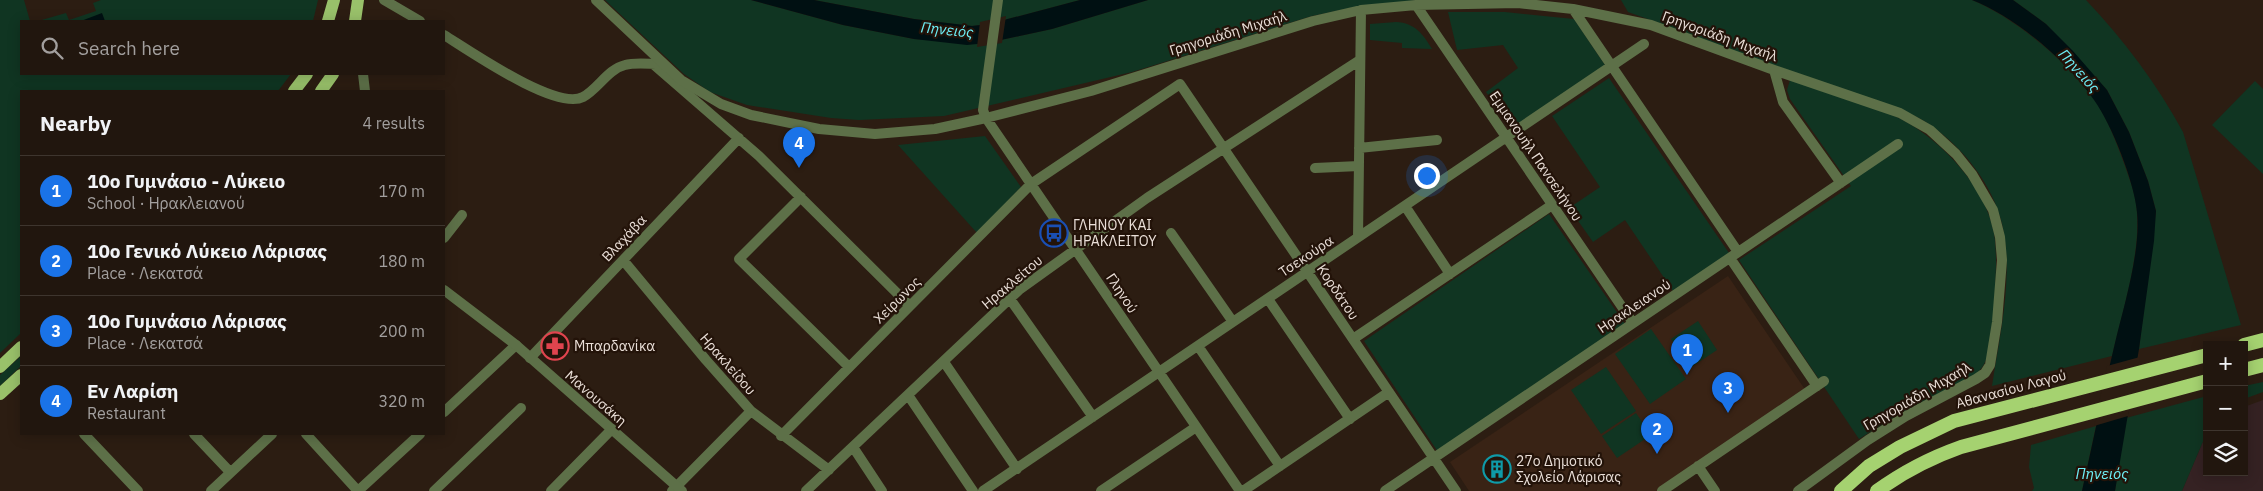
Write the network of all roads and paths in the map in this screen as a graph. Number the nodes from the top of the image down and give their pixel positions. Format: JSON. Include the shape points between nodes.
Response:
{"nodes":[{"id":1,"x":334,"y":0,"type":"edge"},
{"id":2,"x":358,"y":0,"type":"edge"},
{"id":3,"x":384,"y":0,"type":"edge"},
{"id":4,"x":596,"y":0,"type":"edge"},
{"id":5,"x":998,"y":0,"type":"edge"},
{"id":6,"x":1416,"y":5,"type":"junction"},
{"id":7,"x":1573,"y":9,"type":"junction"},
{"id":8,"x":1361,"y":10,"type":"junction"},
{"id":9,"x":328,"y":20,"type":"edge"},
{"id":10,"x":356,"y":20,"type":"edge"},
{"id":11,"x":418,"y":20,"type":"edge"},
{"id":12,"x":445,"y":36,"type":"edge"},
{"id":13,"x":1644,"y":44,"type":"dead end"},
{"id":14,"x":1360,"y":60,"type":"junction"},
{"id":15,"x":658,"y":64,"type":"junction"},
{"id":16,"x":1612,"y":66,"type":"junction"},
{"id":17,"x":1774,"y":70,"type":"junction"},
{"id":18,"x":306,"y":75,"type":"edge"},
{"id":19,"x":332,"y":75,"type":"edge"},
{"id":20,"x":363,"y":75,"type":"edge"},
{"id":21,"x":1180,"y":84,"type":"joint"},
{"id":22,"x":295,"y":90,"type":"edge"},
{"id":23,"x":322,"y":90,"type":"edge"},
{"id":24,"x":365,"y":90,"type":"edge"},
{"id":25,"x":984,"y":114,"type":"junction"},
{"id":26,"x":1506,"y":137,"type":"junction"},
{"id":27,"x":739,"y":138,"type":"junction"},
{"id":28,"x":1437,"y":140,"type":"dead end"},
{"id":29,"x":1898,"y":144,"type":"dead end"},
{"id":30,"x":1359,"y":148,"type":"junction"},
{"id":31,"x":1224,"y":149,"type":"junction"},
{"id":32,"x":1359,"y":166,"type":"junction"},
{"id":33,"x":1315,"y":168,"type":"dead end"},
{"id":34,"x":1841,"y":183,"type":"junction"},
{"id":35,"x":1031,"y":184,"type":"junction"},
{"id":36,"x":800,"y":197,"type":"junction"},
{"id":37,"x":1552,"y":205,"type":"junction"},
{"id":38,"x":1405,"y":206,"type":"junction"},
{"id":39,"x":462,"y":215,"type":"dead end"},
{"id":40,"x":448,"y":226,"type":"edge"},
{"id":41,"x":1171,"y":234,"type":"dead end"},
{"id":42,"x":1358,"y":237,"type":"junction"},
{"id":43,"x":1076,"y":250,"type":"junction"},
{"id":44,"x":1734,"y":255,"type":"junction"},
{"id":45,"x":623,"y":260,"type":"junction"},
{"id":46,"x":1307,"y":272,"type":"junction"},
{"id":47,"x":1450,"y":274,"type":"junction"},
{"id":48,"x":445,"y":291,"type":"edge"},
{"id":49,"x":1268,"y":298,"type":"junction"},
{"id":50,"x":1010,"y":299,"type":"junction"},
{"id":51,"x":910,"y":306,"type":"junction"},
{"id":52,"x":1233,"y":322,"type":"junction"},
{"id":53,"x":1633,"y":323,"type":"junction"},
{"id":54,"x":1353,"y":339,"type":"junction"},
{"id":55,"x":2263,"y":340,"type":"edge"},
{"id":56,"x":2248,"y":344,"type":"edge"},
{"id":57,"x":516,"y":346,"type":"junction"},
{"id":58,"x":1198,"y":346,"type":"junction"},
{"id":59,"x":20,"y":348,"type":"edge"},
{"id":60,"x":2203,"y":356,"type":"edge"},
{"id":61,"x":530,"y":358,"type":"junction"},
{"id":62,"x":944,"y":362,"type":"junction"},
{"id":63,"x":0,"y":367,"type":"edge"},
{"id":64,"x":849,"y":367,"type":"junction"},
{"id":65,"x":1159,"y":372,"type":"junction"},
{"id":66,"x":20,"y":376,"type":"edge"},
{"id":67,"x":2203,"y":382,"type":"edge"},
{"id":68,"x":1389,"y":392,"type":"junction"},
{"id":69,"x":0,"y":394,"type":"edge"},
{"id":70,"x":908,"y":395,"type":"junction"},
{"id":71,"x":521,"y":408,"type":"dead end"},
{"id":72,"x":445,"y":411,"type":"edge"},
{"id":73,"x":751,"y":411,"type":"junction"},
{"id":74,"x":1093,"y":417,"type":"junction"},
{"id":75,"x":1350,"y":419,"type":"junction"},
{"id":76,"x":1196,"y":427,"type":"junction"},
{"id":77,"x":612,"y":429,"type":"junction"},
{"id":78,"x":85,"y":435,"type":"edge"},
{"id":79,"x":195,"y":435,"type":"edge"},
{"id":80,"x":271,"y":435,"type":"edge"},
{"id":81,"x":307,"y":435,"type":"edge"},
{"id":82,"x":419,"y":435,"type":"edge"},
{"id":83,"x":781,"y":436,"type":"junction"},
{"id":84,"x":853,"y":447,"type":"junction"},
{"id":85,"x":1434,"y":458,"type":"junction"},
{"id":86,"x":1280,"y":466,"type":"junction"},
{"id":87,"x":1698,"y":466,"type":"junction"},
{"id":88,"x":1017,"y":468,"type":"junction"},
{"id":89,"x":829,"y":470,"type":"junction"},
{"id":90,"x":230,"y":472,"type":"junction"},
{"id":91,"x":677,"y":489,"type":"edge"},
{"id":92,"x":138,"y":491,"type":"edge"},
{"id":93,"x":211,"y":491,"type":"edge"},
{"id":94,"x":358,"y":491,"type":"edge"},
{"id":95,"x":434,"y":491,"type":"edge"},
{"id":96,"x":551,"y":491,"type":"edge"},
{"id":97,"x":806,"y":491,"type":"edge"},
{"id":98,"x":882,"y":491,"type":"edge"},
{"id":99,"x":973,"y":491,"type":"edge"},
{"id":100,"x":983,"y":491,"type":"edge"},
{"id":101,"x":1101,"y":491,"type":"edge"},
{"id":102,"x":1242,"y":491,"type":"edge"},
{"id":103,"x":1385,"y":491,"type":"edge"},
{"id":104,"x":1456,"y":491,"type":"edge"},
{"id":105,"x":1662,"y":491,"type":"edge"},
{"id":106,"x":1715,"y":491,"type":"edge"},
{"id":107,"x":1798,"y":491,"type":"edge"},
{"id":108,"x":1841,"y":491,"type":"edge"},
{"id":109,"x":1877,"y":491,"type":"edge"}],
"edges":[{"from":1,"to":9,"type":"main road"},
{"from":2,"to":10,"type":"main road"},
{"from":3,"to":11,"type":"street"},
{"from":4,"to":15,"type":"street"},
{"from":5,"to":25,"type":"street"},
{"from":6,"to":7,"type":"street","name":"Γρηγοριάδη Μιχαήλ","via":[[1518,3]]},
{"from":6,"to":8,"type":"street","name":"Γρηγοριάδη Μιχαήλ"},
{"from":6,"to":26,"type":"street","name":"Εμμανουήλ Πανσελήνου"},
{"from":7,"to":16,"type":"street"},
{"from":7,"to":17,"type":"street","name":"Γρηγοριάδη Μιχαήλ","via":[[1651,25]]},
{"from":8,"to":14,"type":"street"},
{"from":8,"to":25,"type":"street","name":"Γρηγοριάδη Μιχαήλ","via":[[1313,21],[1091,91]]},
{"from":12,"to":15,"type":"street","via":[[534,88],[563,99],[586,95],[622,65]]},
{"from":13,"to":16,"type":"street","name":"Τσεκούρα"},
{"from":14,"to":30,"type":"street"},
{"from":14,"to":31,"type":"street","name":"Ηρακλείτου"},
{"from":15,"to":25,"type":"street","name":"Γρηγοριάδη Μιχαήλ","via":[[695,90],[730,108],[819,129],[887,134],[935,129]]},
{"from":15,"to":27,"type":"street","via":[[721,125]]},
{"from":16,"to":26,"type":"street","name":"Τσεκούρα"},
{"from":16,"to":44,"type":"street"},
{"from":17,"to":34,"type":"street","via":[[1784,102]]},
{"from":17,"to":107,"type":"street","name":"Γρηγοριάδη Μιχαήλ","via":[[1900,113],[1930,130],[1956,154],[1986,196],[2000,237],[2002,260],[1997,322],[1990,365],[1985,373],[1874,436]]},
{"from":18,"to":22,"type":"main road"},
{"from":19,"to":23,"type":"main road"},
{"from":20,"to":24,"type":"street"},
{"from":21,"to":31,"type":"street","name":"Κορδάτου"},
{"from":21,"to":35,"type":"street","name":"Χείρωνος"},
{"from":25,"to":35,"type":"street","name":"Γληνού"},
{"from":26,"to":37,"type":"street","name":"Εμμανουήλ Πανσελήνου"},
{"from":26,"to":38,"type":"street","name":"Τσεκούρα"},
{"from":27,"to":36,"type":"street"},
{"from":27,"to":45,"type":"street","name":"Βλαχάβα"},
{"from":28,"to":30,"type":"street"},
{"from":29,"to":34,"type":"street","name":"Ηρακλειανού"},
{"from":30,"to":32,"type":"street"},
{"from":31,"to":43,"type":"street","name":"Ηρακλείτου","via":[[1147,198]]},
{"from":31,"to":46,"type":"street","name":"Κορδάτου"},
{"from":32,"to":33,"type":"street"},
{"from":32,"to":42,"type":"street"},
{"from":34,"to":44,"type":"street","name":"Ηρακλειανού"},
{"from":35,"to":43,"type":"street","name":"Γληνού"},
{"from":35,"to":51,"type":"street","name":"Χείρωνος"},
{"from":36,"to":51,"type":"street"},
{"from":36,"to":64,"type":"street","via":[[739,259]]},
{"from":37,"to":47,"type":"street"},
{"from":37,"to":53,"type":"street","name":"Εμμανουήλ Πανσελήνου"},
{"from":38,"to":42,"type":"street","name":"Τσεκούρα"},
{"from":38,"to":47,"type":"street"},
{"from":39,"to":40,"type":"street"},
{"from":41,"to":52,"type":"street"},
{"from":42,"to":46,"type":"street","name":"Τσεκούρα"},
{"from":43,"to":50,"type":"street","name":"Ηρακλείτου"},
{"from":43,"to":65,"type":"street","name":"Γληνού"},
{"from":44,"to":53,"type":"street","name":"Ηρακλειανού"},
{"from":44,"to":87,"type":"street","via":[[1820,384]]},
{"from":45,"to":61,"type":"street","name":"Βλαχάβα"},
{"from":45,"to":73,"type":"street","name":"Ηρακλείδου"},
{"from":46,"to":49,"type":"street","name":"Τσεκούρα"},
{"from":46,"to":54,"type":"street","name":"Κορδάτου"},
{"from":47,"to":54,"type":"street"},
{"from":48,"to":57,"type":"street","name":"Μανουσάκη"},
{"from":49,"to":52,"type":"street","name":"Τσεκούρα"},
{"from":49,"to":75,"type":"street"},
{"from":50,"to":62,"type":"street","name":"Ηρακλείτου"},
{"from":50,"to":74,"type":"street"},
{"from":51,"to":64,"type":"street","name":"Χείρωνος"},
{"from":52,"to":58,"type":"street","name":"Τσεκούρα"},
{"from":53,"to":85,"type":"street","name":"Ηρακλειανού"},
{"from":54,"to":68,"type":"street","name":"Κορδάτου"},
{"from":55,"to":56,"type":"highway"},
{"from":57,"to":61,"type":"street","name":"Μανουσάκη"},
{"from":57,"to":72,"type":"street"},
{"from":58,"to":65,"type":"street","name":"Τσεκούρα"},
{"from":58,"to":86,"type":"street"},
{"from":59,"to":63,"type":"main road"},
{"from":60,"to":108,"type":"highway","name":"Αθανασίου Λαγού","via":[[1954,421],[1877,461]]},
{"from":61,"to":77,"type":"street","name":"Μανουσάκη"},
{"from":62,"to":70,"type":"street","name":"Ηρακλείτου"},
{"from":62,"to":88,"type":"street"},
{"from":64,"to":83,"type":"street","name":"Χείρωνος"},
{"from":65,"to":74,"type":"street","name":"Τσεκούρα"},
{"from":65,"to":76,"type":"street","name":"Γληνού"},
{"from":66,"to":69,"type":"main road"},
{"from":67,"to":109,"type":"highway","via":[[1961,447],[1901,474]]},
{"from":68,"to":75,"type":"street"},
{"from":68,"to":85,"type":"street","name":"Κορδάτου"},
{"from":70,"to":84,"type":"street","name":"Ηρακλείτου"},
{"from":70,"to":99,"type":"street"},
{"from":71,"to":95,"type":"street"},
{"from":73,"to":83,"type":"street","name":"Ηρακλείδου"},
{"from":73,"to":91,"type":"street"},
{"from":74,"to":88,"type":"street","name":"Τσεκούρα"},
{"from":75,"to":86,"type":"street"},
{"from":76,"to":101,"type":"street"},
{"from":76,"to":102,"type":"street","name":"Γληνού"},
{"from":77,"to":91,"type":"street","name":"Μανουσάκη"},
{"from":77,"to":96,"type":"street"},
{"from":78,"to":92,"type":"street"},
{"from":79,"to":90,"type":"street"},
{"from":80,"to":90,"type":"street"},
{"from":81,"to":94,"type":"street"},
{"from":82,"to":94,"type":"street"},
{"from":83,"to":89,"type":"street","name":"Ηρακλείδου"},
{"from":84,"to":89,"type":"street","name":"Ηρακλείτου"},
{"from":84,"to":98,"type":"street"},
{"from":85,"to":103,"type":"street","name":"Ηρακλειανού"},
{"from":85,"to":104,"type":"street","name":"Κορδάτου"},
{"from":86,"to":102,"type":"street"},
{"from":87,"to":105,"type":"street"},
{"from":87,"to":106,"type":"street"},
{"from":88,"to":100,"type":"street","name":"Τσεκούρα"},
{"from":89,"to":97,"type":"street","name":"Ηρακλείτου"},
{"from":90,"to":93,"type":"street"}]}
